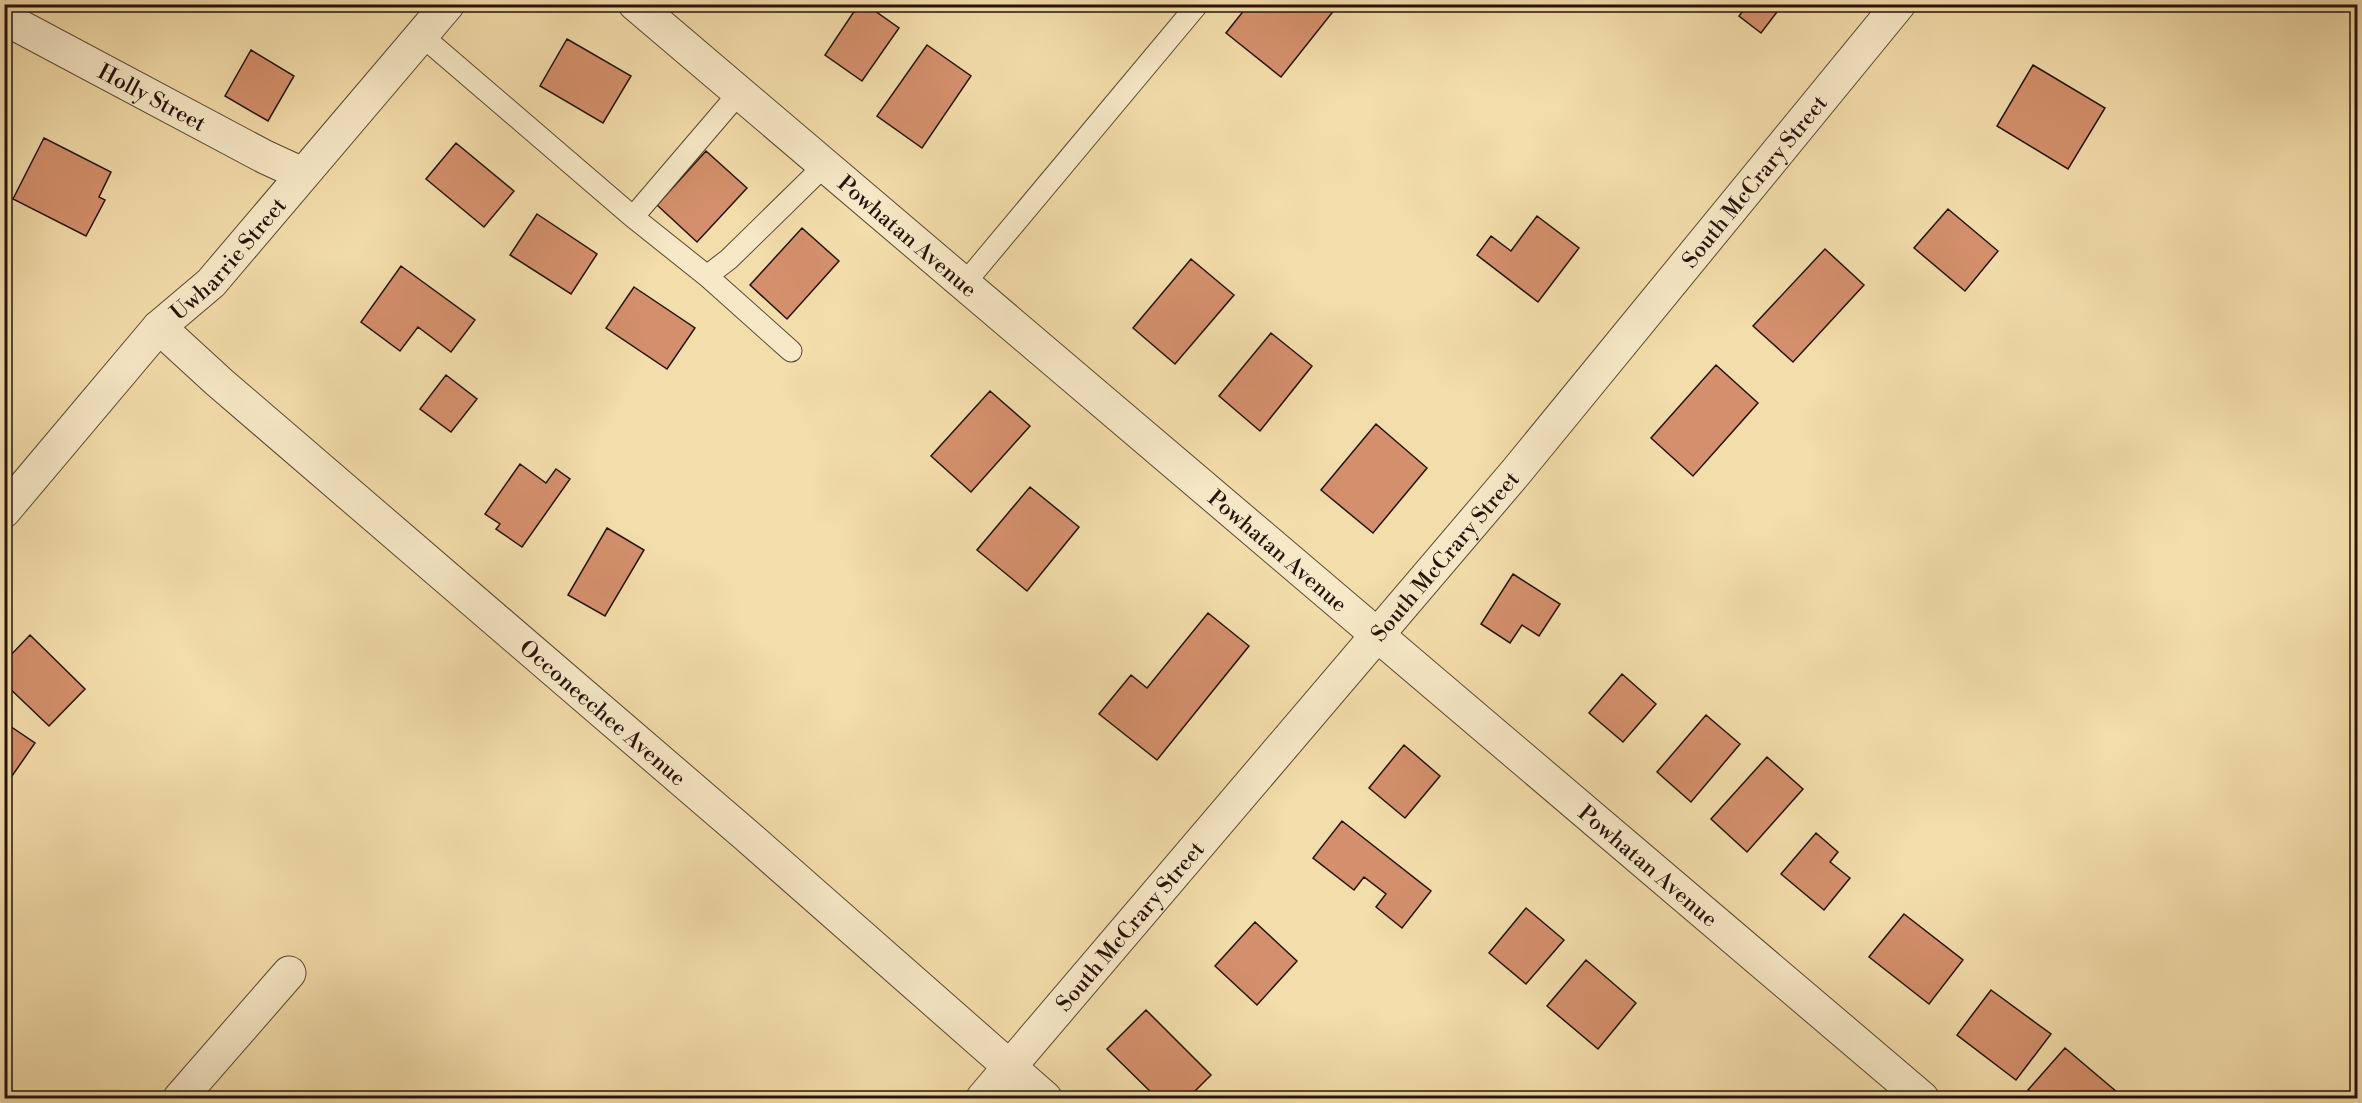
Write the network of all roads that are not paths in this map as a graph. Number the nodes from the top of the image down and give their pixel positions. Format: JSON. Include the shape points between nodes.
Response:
{"nodes":[{"id":1,"x":448,"y":4,"type":"edge"},
{"id":2,"x":635,"y":4,"type":"edge"},
{"id":3,"x":1198,"y":4,"type":"edge"},
{"id":4,"x":1899,"y":4,"type":"edge"},
{"id":5,"x":4,"y":18,"type":"edge"},
{"id":6,"x":421,"y":35,"type":"junction"},
{"id":7,"x":739,"y":93,"type":"junction"},
{"id":8,"x":824,"y":166,"type":"junction"},
{"id":9,"x":302,"y":174,"type":"junction"},
{"id":10,"x":633,"y":217,"type":"junction"},
{"id":11,"x":707,"y":276,"type":"junction"},
{"id":12,"x":964,"y":284,"type":"junction"},
{"id":13,"x":159,"y":327,"type":"junction"},
{"id":14,"x":791,"y":351,"type":"dead end"},
{"id":15,"x":4,"y":511,"type":"edge"},
{"id":16,"x":1376,"y":635,"type":"junction"},
{"id":17,"x":289,"y":973,"type":"dead end"},
{"id":18,"x":1008,"y":1067,"type":"junction"},
{"id":19,"x":180,"y":1098,"type":"edge"},
{"id":20,"x":983,"y":1098,"type":"edge"},
{"id":21,"x":1045,"y":1098,"type":"edge"},
{"id":22,"x":1922,"y":1098,"type":"edge"}],
"edges":[{"from":1,"to":6,"type":"street","name":"Uwharrie Street"},
{"from":2,"to":7,"type":"street","name":"Powhatan Avenue"},
{"from":3,"to":12,"type":"lane"},
{"from":4,"to":16,"type":"street","name":"South McCrary Street","via":[[1516,472]]},
{"from":5,"to":9,"type":"street","name":"Holly Street"},
{"from":6,"to":9,"type":"street","name":"Uwharrie Street"},
{"from":6,"to":10,"type":"lane"},
{"from":7,"to":8,"type":"street","name":"Powhatan Avenue"},
{"from":7,"to":10,"type":"lane"},
{"from":8,"to":11,"type":"lane"},
{"from":8,"to":12,"type":"street","name":"Powhatan Avenue"},
{"from":9,"to":13,"type":"street","name":"Uwharrie Street","via":[[210,283]]},
{"from":10,"to":11,"type":"lane"},
{"from":11,"to":14,"type":"lane"},
{"from":12,"to":16,"type":"street","name":"Powhatan Avenue"},
{"from":13,"to":15,"type":"street","name":"Uwharrie Street"},
{"from":13,"to":18,"type":"street","name":"Occoneechee Avenue"},
{"from":16,"to":18,"type":"street","name":"South McCrary Street"},
{"from":16,"to":22,"type":"street","name":"Powhatan Avenue"},
{"from":17,"to":19,"type":"street"},
{"from":18,"to":20,"type":"street","name":"South McCrary Street"},
{"from":18,"to":21,"type":"street","name":"Occoneechee Avenue"}]}
